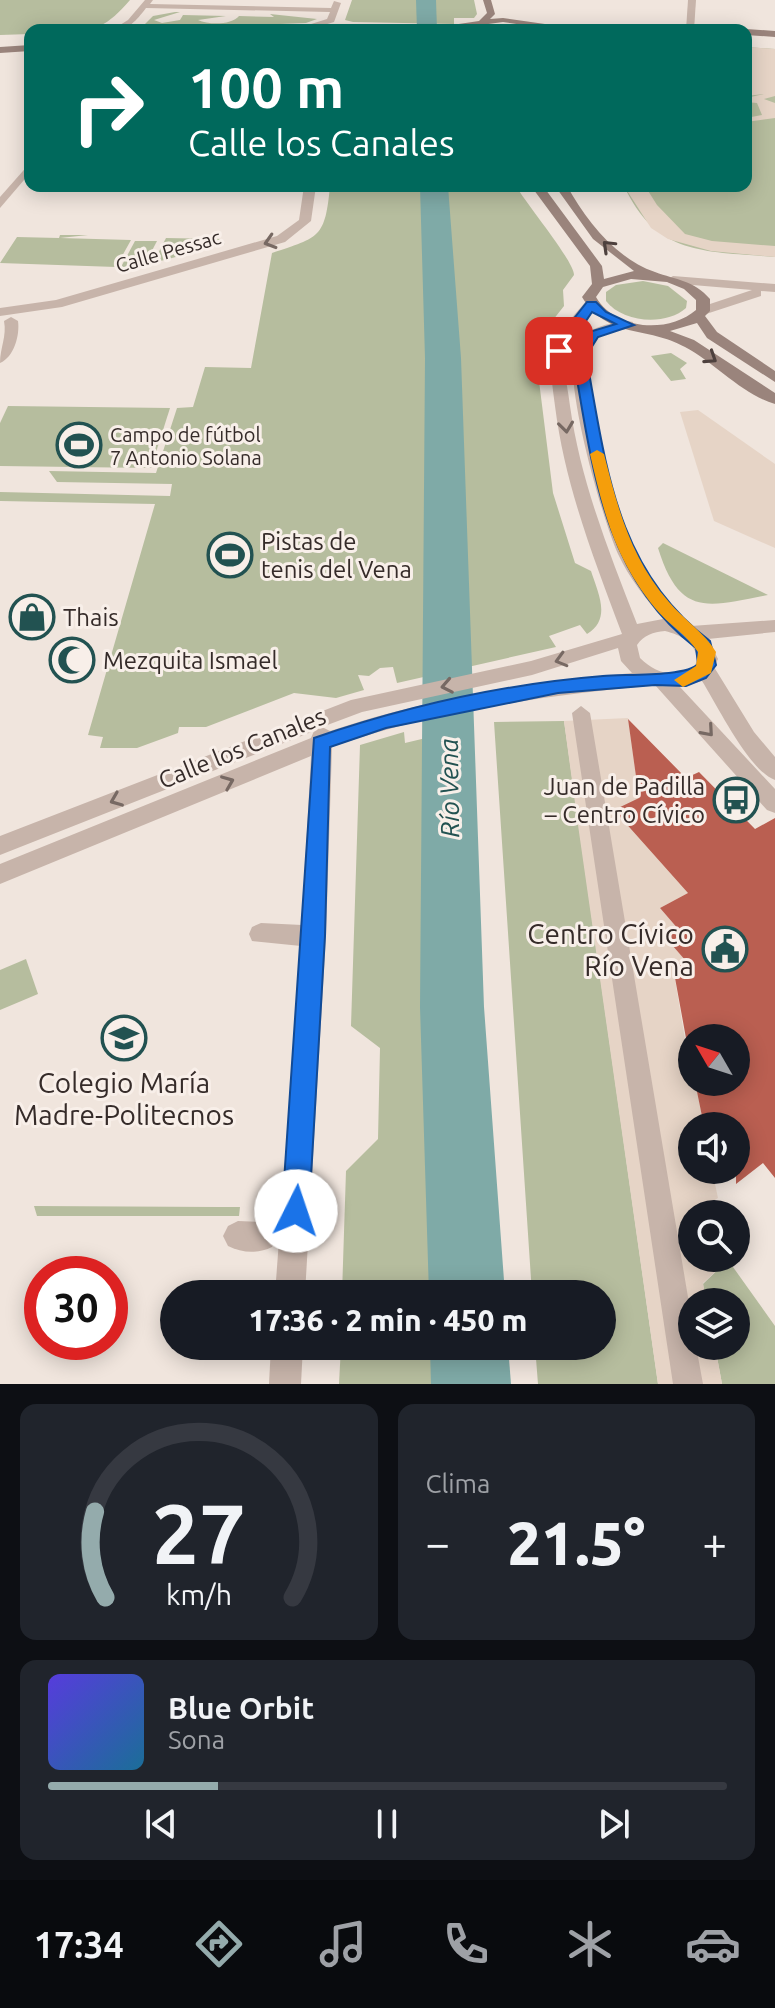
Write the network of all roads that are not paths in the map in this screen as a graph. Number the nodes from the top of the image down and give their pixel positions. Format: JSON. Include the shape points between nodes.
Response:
{"nodes":[{"id":1,"x":339,"y":0,"type":"edge"},
{"id":2,"x":487,"y":0,"type":"edge"},
{"id":3,"x":692,"y":0,"type":"edge"},
{"id":4,"x":149,"y":2,"type":"edge"},
{"id":5,"x":249,"y":4,"type":"edge"},
{"id":6,"x":335,"y":10,"type":"junction"},
{"id":7,"x":331,"y":20,"type":"junction"},
{"id":8,"x":135,"y":24,"type":"edge"},
{"id":9,"x":320,"y":24,"type":"edge"},
{"id":10,"x":342,"y":24,"type":"edge"},
{"id":11,"x":479,"y":24,"type":"edge"},
{"id":12,"x":482,"y":24,"type":"edge"},
{"id":13,"x":527,"y":24,"type":"edge"},
{"id":14,"x":688,"y":24,"type":"edge"},
{"id":15,"x":752,"y":32,"type":"edge"},
{"id":16,"x":775,"y":34,"type":"edge"},
{"id":17,"x":24,"y":40,"type":"edge"},
{"id":18,"x":0,"y":41,"type":"edge"},
{"id":19,"x":24,"y":48,"type":"edge"},
{"id":20,"x":0,"y":50,"type":"edge"},
{"id":21,"x":24,"y":174,"type":"edge"},
{"id":22,"x":309,"y":192,"type":"edge"},
{"id":23,"x":541,"y":192,"type":"edge"},
{"id":24,"x":565,"y":192,"type":"edge"},
{"id":25,"x":0,"y":205,"type":"edge"},
{"id":26,"x":653,"y":276,"type":"junction"},
{"id":27,"x":673,"y":280,"type":"junction"},
{"id":28,"x":598,"y":284,"type":"junction"},
{"id":29,"x":775,"y":290,"type":"edge"},
{"id":30,"x":591,"y":304,"type":"junction"},
{"id":31,"x":701,"y":313,"type":"junction"},
{"id":32,"x":3,"y":319,"type":"edge"},
{"id":33,"x":635,"y":326,"type":"junction"},
{"id":34,"x":0,"y":359,"type":"edge"},
{"id":35,"x":775,"y":378,"type":"edge"},
{"id":36,"x":775,"y":400,"type":"edge"},
{"id":37,"x":775,"y":626,"type":"edge"},
{"id":38,"x":751,"y":630,"type":"junction"},
{"id":39,"x":688,"y":632,"type":"junction"},
{"id":40,"x":631,"y":637,"type":"junction"},
{"id":41,"x":706,"y":667,"type":"junction"},
{"id":42,"x":658,"y":679,"type":"junction"},
{"id":43,"x":491,"y":688,"type":"junction"},
{"id":44,"x":345,"y":710,"type":"junction"},
{"id":45,"x":581,"y":713,"type":"dead end"},
{"id":46,"x":320,"y":743,"type":"junction"},
{"id":47,"x":775,"y":772,"type":"edge"},
{"id":48,"x":775,"y":804,"type":"edge"},
{"id":49,"x":0,"y":846,"type":"edge"},
{"id":50,"x":0,"y":874,"type":"edge"},
{"id":51,"x":261,"y":934,"type":"dead end"},
{"id":52,"x":314,"y":936,"type":"junction"},
{"id":53,"x":291,"y":1280,"type":"edge"},
{"id":54,"x":286,"y":1360,"type":"edge"},
{"id":55,"x":285,"y":1384,"type":"edge"},
{"id":56,"x":688,"y":1384,"type":"edge"}],
"edges":[{"from":1,"to":6,"type":"street"},
{"from":2,"to":11,"type":"main road","via":[[491,14]]},
{"from":3,"to":14,"type":"street"},
{"from":4,"to":5,"type":"street","via":[[176,7]]},
{"from":4,"to":8,"type":"street"},
{"from":5,"to":6,"type":"street"},
{"from":6,"to":7,"type":"street"},
{"from":7,"to":9,"type":"street"},
{"from":7,"to":10,"type":"street"},
{"from":12,"to":13,"type":"main road","via":[[511,17]]},
{"from":15,"to":16,"type":"main road"},
{"from":17,"to":18,"type":"main road"},
{"from":19,"to":20,"type":"main road"},
{"from":21,"to":25,"type":"street"},
{"from":22,"to":32,"type":"street","name":"Calle Pessac","one_way":true,"via":[[305,221],[287,236]]},
{"from":23,"to":28,"type":"main road","via":[[596,266]]},
{"from":26,"to":24,"type":"main road","one_way":true,"via":[[602,241]]},
{"from":26,"to":27,"type":"main road"},
{"from":26,"to":28,"type":"main road","via":[[621,276]]},
{"from":27,"to":29,"type":"street"},
{"from":27,"to":31,"type":"main road","via":[[698,293]]},
{"from":28,"to":30,"type":"main road","via":[[589,297]]},
{"from":29,"to":31,"type":"street","via":[[738,297]]},
{"from":30,"to":33,"type":"main road","via":[[601,314]]},
{"from":30,"to":40,"type":"street","one_way":true,"via":[[564,339],[559,377],[569,456]]},
{"from":31,"to":33,"type":"main road","via":[[669,327]]},
{"from":31,"to":35,"type":"main road","via":[[712,335]]},
{"from":32,"to":34,"type":"street","via":[[15,328]]},
{"from":33,"to":36,"type":"main road","one_way":true,"via":[[689,343]]},
{"from":33,"to":39,"type":"street","via":[[601,330],[580,352],[590,420],[602,481],[625,550],[647,588]]},
{"from":37,"to":38,"type":"street"},
{"from":38,"to":39,"type":"street"},
{"from":38,"to":41,"type":"street"},
{"from":39,"to":40,"type":"street","via":[[655,626]]},
{"from":39,"to":41,"type":"street","via":[[704,645]]},
{"from":40,"to":42,"type":"street","via":[[631,661]]},
{"from":40,"to":43,"type":"street","name":"Calle los Canales","one_way":true},
{"from":41,"to":42,"type":"street","via":[[686,680]]},
{"from":41,"to":47,"type":"street","via":[[747,737]]},
{"from":42,"to":43,"type":"street","name":"Calle los Canales"},
{"from":42,"to":48,"type":"street","one_way":true},
{"from":43,"to":44,"type":"street","name":"Calle los Canales","one_way":true,"via":[[404,694]]},
{"from":43,"to":46,"type":"street","name":"Calle los Canales"},
{"from":44,"to":46,"type":"street","via":[[323,727]]},
{"from":44,"to":49,"type":"street","name":"Calle los Canales","one_way":true},
{"from":45,"to":56,"type":"street"},
{"from":50,"to":46,"type":"street","name":"Calle los Canales","one_way":true},
{"from":46,"to":52,"type":"street"},
{"from":51,"to":52,"type":"street"},
{"from":52,"to":53,"type":"street"},
{"from":54,"to":55,"type":"street"}]}
